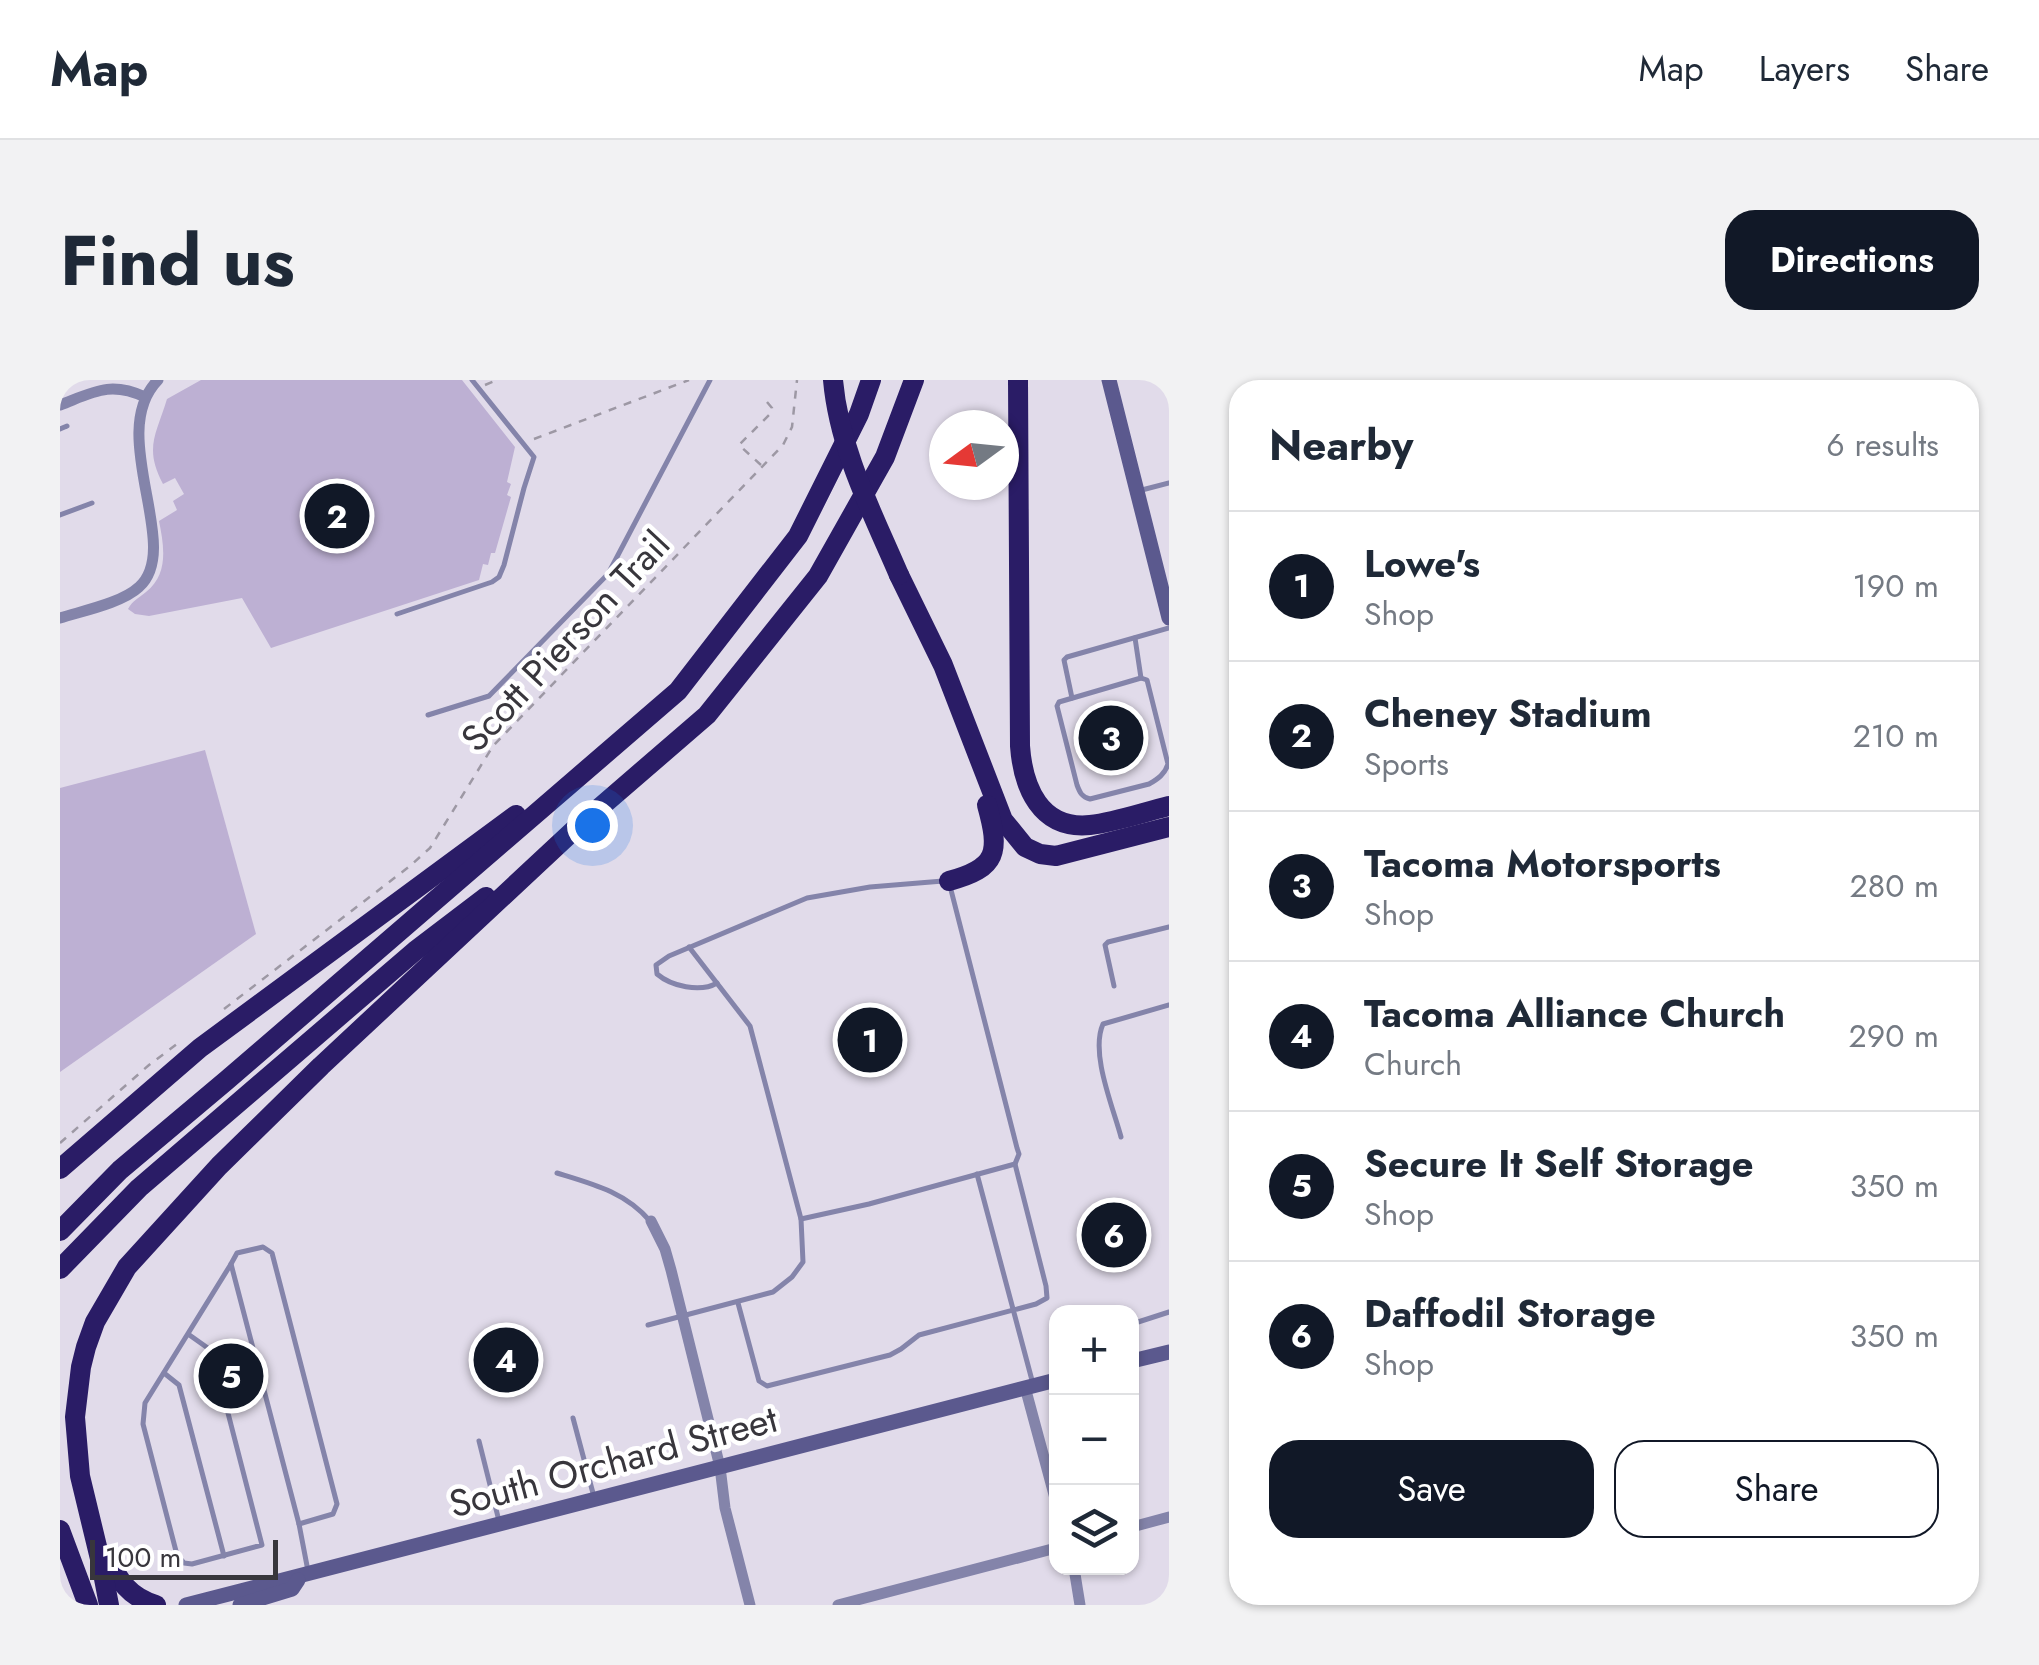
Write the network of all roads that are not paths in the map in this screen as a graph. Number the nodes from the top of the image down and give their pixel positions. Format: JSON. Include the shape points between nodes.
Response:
{"nodes":[{"id":1,"x":158,"y":380,"type":"edge"},
{"id":2,"x":472,"y":380,"type":"edge"},
{"id":3,"x":710,"y":380,"type":"edge"},
{"id":4,"x":832,"y":380,"type":"edge"},
{"id":5,"x":871,"y":380,"type":"edge"},
{"id":6,"x":914,"y":380,"type":"edge"},
{"id":7,"x":1018,"y":380,"type":"edge"},
{"id":8,"x":1109,"y":380,"type":"edge"},
{"id":9,"x":145,"y":398,"type":"junction"},
{"id":10,"x":60,"y":405,"type":"edge"},
{"id":11,"x":1169,"y":484,"type":"edge"},
{"id":12,"x":1136,"y":492,"type":"junction"},
{"id":13,"x":92,"y":502,"type":"dead end"},
{"id":14,"x":60,"y":515,"type":"edge"},
{"id":15,"x":396,"y":614,"type":"dead end"},
{"id":16,"x":60,"y":618,"type":"edge"},
{"id":17,"x":1169,"y":618,"type":"edge"},
{"id":18,"x":1169,"y":628,"type":"edge"},
{"id":19,"x":1135,"y":638,"type":"junction"},
{"id":20,"x":1141,"y":678,"type":"junction"},
{"id":21,"x":1072,"y":698,"type":"junction"},
{"id":22,"x":428,"y":715,"type":"dead end"},
{"id":23,"x":620,"y":740,"type":"junction"},
{"id":24,"x":982,"y":769,"type":"junction"},
{"id":25,"x":1169,"y":806,"type":"edge"},
{"id":26,"x":1169,"y":827,"type":"edge"},
{"id":27,"x":575,"y":829,"type":"junction"},
{"id":28,"x":948,"y":881,"type":"junction"},
{"id":29,"x":1169,"y":927,"type":"edge"},
{"id":30,"x":689,"y":947,"type":"junction"},
{"id":31,"x":717,"y":983,"type":"junction"},
{"id":32,"x":1114,"y":986,"type":"dead end"},
{"id":33,"x":1169,"y":1006,"type":"edge"},
{"id":34,"x":1121,"y":1137,"type":"dead end"},
{"id":35,"x":1015,"y":1164,"type":"junction"},
{"id":36,"x":60,"y":1170,"type":"edge"},
{"id":37,"x":557,"y":1173,"type":"dead end"},
{"id":38,"x":977,"y":1174,"type":"junction"},
{"id":39,"x":801,"y":1219,"type":"junction"},
{"id":40,"x":650,"y":1222,"type":"joint"},
{"id":41,"x":60,"y":1231,"type":"edge"},
{"id":42,"x":231,"y":1264,"type":"junction"},
{"id":43,"x":60,"y":1269,"type":"edge"},
{"id":44,"x":738,"y":1302,"type":"junction"},
{"id":45,"x":1012,"y":1310,"type":"junction"},
{"id":46,"x":1169,"y":1312,"type":"edge"},
{"id":47,"x":683,"y":1316,"type":"junction"},
{"id":48,"x":1139,"y":1322,"type":"edge"},
{"id":49,"x":648,"y":1326,"type":"dead end"},
{"id":50,"x":188,"y":1334,"type":"junction"},
{"id":51,"x":1169,"y":1352,"type":"edge"},
{"id":52,"x":1139,"y":1359,"type":"edge"},
{"id":53,"x":164,"y":1373,"type":"junction"},
{"id":54,"x":1049,"y":1382,"type":"edge"},
{"id":55,"x":1030,"y":1386,"type":"junction"},
{"id":56,"x":573,"y":1418,"type":"dead end"},
{"id":57,"x":479,"y":1441,"type":"dead end"},
{"id":58,"x":720,"y":1467,"type":"junction"},
{"id":59,"x":1052,"y":1485,"type":"edge"},
{"id":60,"x":595,"y":1500,"type":"junction"},
{"id":61,"x":88,"y":1512,"type":"junction"},
{"id":62,"x":1169,"y":1517,"type":"edge"},
{"id":63,"x":299,"y":1524,"type":"junction"},
{"id":64,"x":500,"y":1524,"type":"junction"},
{"id":65,"x":1139,"y":1525,"type":"edge"},
{"id":66,"x":60,"y":1530,"type":"edge"},
{"id":67,"x":1049,"y":1550,"type":"edge"},
{"id":68,"x":224,"y":1556,"type":"junction"},
{"id":69,"x":71,"y":1562,"type":"junction"},
{"id":70,"x":304,"y":1575,"type":"junction"},
{"id":71,"x":1075,"y":1575,"type":"edge"},
{"id":72,"x":283,"y":1598,"type":"edge"},
{"id":73,"x":72,"y":1605,"type":"edge"},
{"id":74,"x":88,"y":1605,"type":"edge"},
{"id":75,"x":108,"y":1605,"type":"edge"},
{"id":76,"x":156,"y":1605,"type":"edge"},
{"id":77,"x":186,"y":1605,"type":"edge"},
{"id":78,"x":240,"y":1605,"type":"edge"},
{"id":79,"x":750,"y":1605,"type":"edge"},
{"id":80,"x":838,"y":1605,"type":"edge"},
{"id":81,"x":1080,"y":1605,"type":"edge"}],
"edges":[{"from":1,"to":9,"type":"street"},
{"from":2,"to":15,"type":"lane","via":[[534,457],[504,565],[492,582]]},
{"from":3,"to":22,"type":"lane","via":[[608,574],[488,696]]},
{"from":4,"to":24,"type":"highway","bridge":true,"via":[[851,462]]},
{"from":5,"to":23,"type":"highway","via":[[788,551],[678,691]]},
{"from":6,"to":27,"type":"highway","via":[[885,457],[818,576],[706,715]]},
{"from":7,"to":25,"type":"highway","via":[[1020,746],[1027,788],[1046,812],[1076,824]]},
{"from":8,"to":12,"type":"main road"},
{"from":9,"to":10,"type":"street","via":[[112,388]]},
{"from":9,"to":16,"type":"street","via":[[139,432],[152,568],[133,592]]},
{"from":11,"to":12,"type":"lane"},
{"from":12,"to":17,"type":"main road"},
{"from":13,"to":14,"type":"lane"},
{"from":18,"to":19,"type":"lane"},
{"from":19,"to":20,"type":"lane"},
{"from":19,"to":21,"type":"lane","via":[[1067,657]]},
{"from":20,"to":21,"type":"lane"},
{"from":20,"to":21,"type":"lane","via":[[1147,680],[1168,764],[1150,784],[1090,799],[1080,794],[1058,706]]},
{"from":23,"to":36,"type":"highway","via":[[200,1048]]},
{"from":23,"to":41,"type":"highway","via":[[120,1170]]},
{"from":24,"to":26,"type":"highway","via":[[1009,828],[1040,854],[1071,854]]},
{"from":24,"to":28,"type":"highway","via":[[995,836],[991,857],[978,871]]},
{"from":27,"to":43,"type":"highway","via":[[415,951],[139,1188]]},
{"from":27,"to":61,"type":"highway","via":[[219,1166],[126,1267],[81,1367],[74,1417]]},
{"from":28,"to":30,"type":"lane","via":[[807,898]]},
{"from":28,"to":35,"type":"lane","via":[[1019,1154]]},
{"from":29,"to":32,"type":"lane","via":[[1105,944]]},
{"from":30,"to":31,"type":"lane"},
{"from":30,"to":31,"type":"lane","via":[[658,962],[658,976],[695,988]]},
{"from":31,"to":39,"type":"lane","via":[[750,1026]]},
{"from":33,"to":34,"type":"lane","via":[[1103,1024],[1100,1031],[1098,1052]]},
{"from":35,"to":38,"type":"lane"},
{"from":35,"to":45,"type":"lane","via":[[1048,1295],[1042,1303]]},
{"from":37,"to":40,"type":"lane","via":[[612,1190]]},
{"from":38,"to":39,"type":"lane"},
{"from":38,"to":45,"type":"lane"},
{"from":39,"to":44,"type":"lane","via":[[803,1262],[792,1278],[773,1292]]},
{"from":40,"to":47,"type":"street"},
{"from":42,"to":50,"type":"lane"},
{"from":42,"to":63,"type":"lane"},
{"from":42,"to":63,"type":"lane","via":[[237,1254],[263,1246],[272,1254],[296,1344],[336,1504],[333,1514]]},
{"from":44,"to":45,"type":"lane","via":[[758,1378],[767,1386],[890,1356],[918,1336]]},
{"from":44,"to":47,"type":"lane"},
{"from":45,"to":55,"type":"lane"},
{"from":46,"to":48,"type":"lane"},
{"from":47,"to":49,"type":"lane"},
{"from":47,"to":58,"type":"street"},
{"from":50,"to":53,"type":"lane"},
{"from":50,"to":68,"type":"lane","via":[[212,1351],[262,1545]]},
{"from":51,"to":52,"type":"main road"},
{"from":53,"to":68,"type":"lane","via":[[179,1384]]},
{"from":53,"to":68,"type":"lane","via":[[145,1403],[143,1424],[177,1555],[192,1564]]},
{"from":54,"to":55,"type":"main road","name":"South Orchard Street"},
{"from":55,"to":58,"type":"main road","name":"South Orchard Street"},
{"from":55,"to":59,"type":"street"},
{"from":56,"to":60,"type":"lane"},
{"from":57,"to":64,"type":"lane"},
{"from":58,"to":60,"type":"main road","name":"South Orchard Street"},
{"from":58,"to":79,"type":"street"},
{"from":60,"to":64,"type":"main road","name":"South Orchard Street"},
{"from":61,"to":75,"type":"highway"},
{"from":61,"to":76,"type":"highway","via":[[120,1582]]},
{"from":62,"to":65,"type":"street"},
{"from":63,"to":70,"type":"lane"},
{"from":64,"to":70,"type":"main road","name":"South Orchard Street"},
{"from":66,"to":69,"type":"highway"},
{"from":67,"to":80,"type":"street"},
{"from":69,"to":73,"type":"highway"},
{"from":69,"to":74,"type":"highway"},
{"from":70,"to":72,"type":"main road"},
{"from":70,"to":77,"type":"main road","name":"South Orchard Street"},
{"from":71,"to":81,"type":"street"},
{"from":72,"to":78,"type":"main road"}]}
